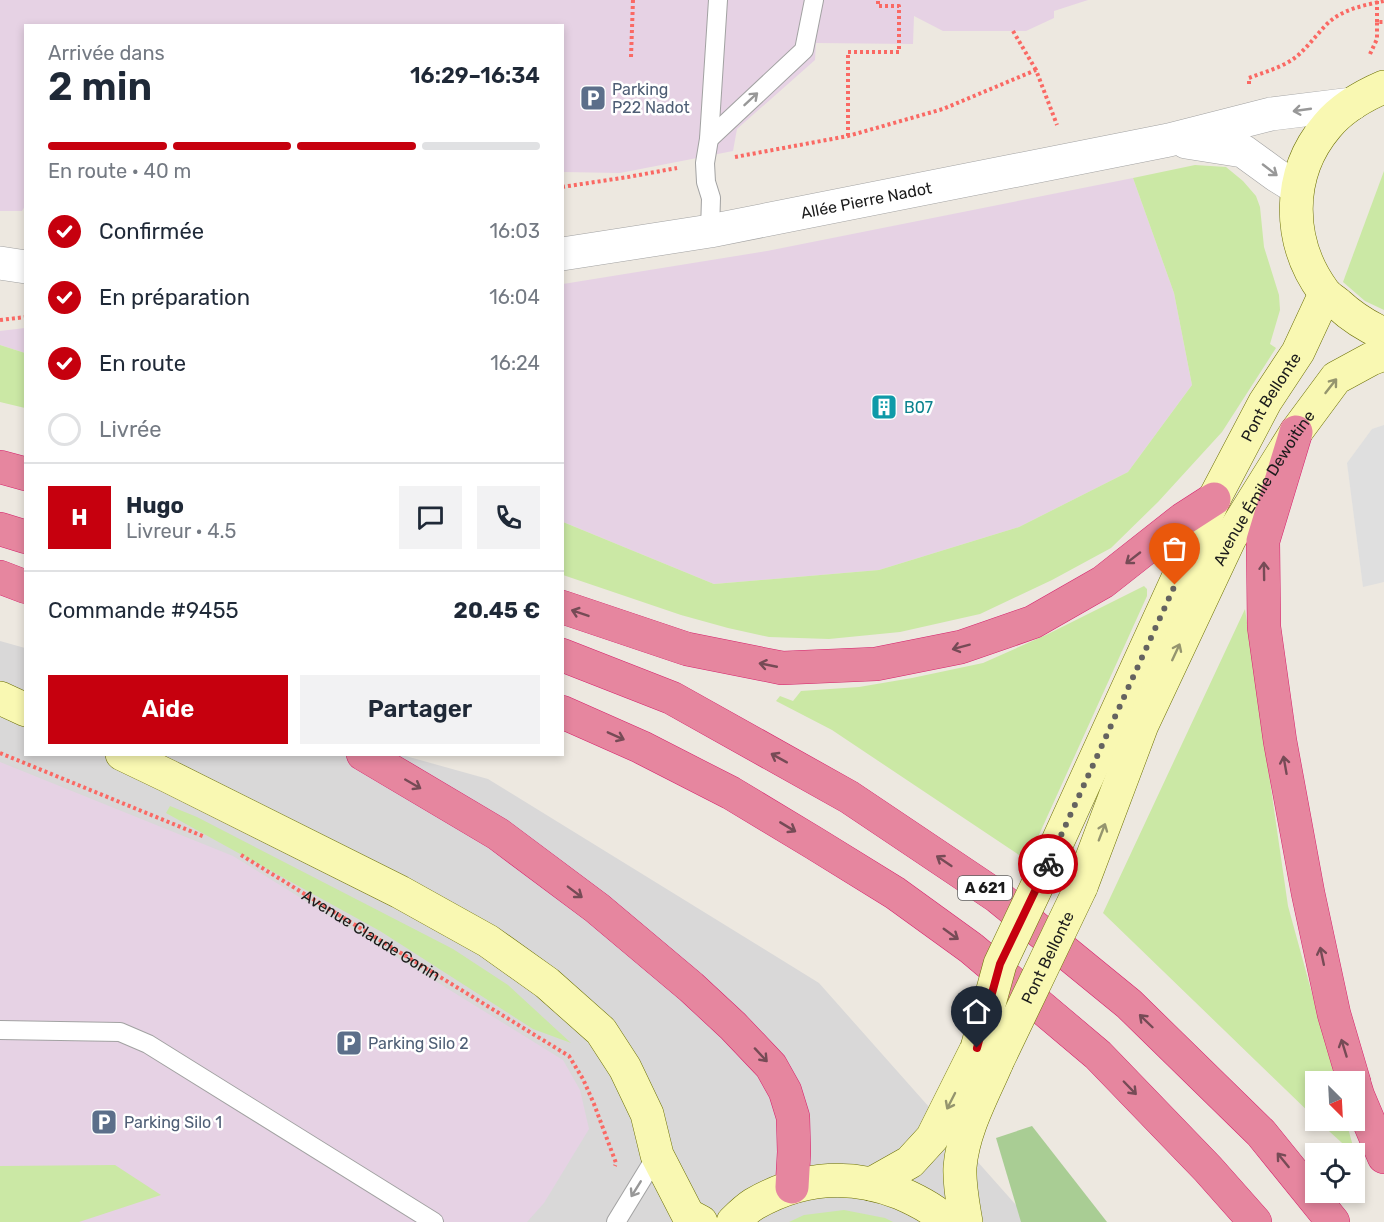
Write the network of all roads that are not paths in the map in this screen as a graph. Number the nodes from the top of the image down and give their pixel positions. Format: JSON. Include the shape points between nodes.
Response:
{"nodes":[{"id":1,"x":718,"y":0,"type":"edge"},
{"id":2,"x":814,"y":0,"type":"edge"},
{"id":3,"x":1384,"y":87,"type":"edge"},
{"id":4,"x":1352,"y":104,"type":"junction"},
{"id":5,"x":708,"y":139,"type":"junction"},
{"id":6,"x":1169,"y":140,"type":"junction"},
{"id":7,"x":1297,"y":188,"type":"junction"},
{"id":8,"x":710,"y":231,"type":"junction"},
{"id":9,"x":564,"y":254,"type":"edge"},
{"id":10,"x":0,"y":263,"type":"edge"},
{"id":11,"x":24,"y":267,"type":"edge"},
{"id":12,"x":1325,"y":294,"type":"junction"},
{"id":13,"x":1384,"y":334,"type":"edge"},
{"id":14,"x":1384,"y":354,"type":"edge"},
{"id":15,"x":1296,"y":432,"type":"junction"},
{"id":16,"x":0,"y":465,"type":"edge"},
{"id":17,"x":24,"y":469,"type":"edge"},
{"id":18,"x":24,"y":473,"type":"edge"},
{"id":19,"x":1214,"y":499,"type":"junction"},
{"id":20,"x":0,"y":529,"type":"edge"},
{"id":21,"x":24,"y":536,"type":"edge"},
{"id":22,"x":0,"y":577,"type":"edge"},
{"id":23,"x":24,"y":586,"type":"edge"},
{"id":24,"x":564,"y":608,"type":"edge"},
{"id":25,"x":564,"y":656,"type":"edge"},
{"id":26,"x":0,"y":698,"type":"edge"},
{"id":27,"x":24,"y":709,"type":"edge"},
{"id":28,"x":564,"y":713,"type":"edge"},
{"id":29,"x":126,"y":756,"type":"edge"},
{"id":30,"x":366,"y":756,"type":"edge"},
{"id":31,"x":1081,"y":887,"type":"joint"},
{"id":32,"x":2,"y":1031,"type":"edge"},
{"id":33,"x":987,"y":1055,"type":"junction"},
{"id":34,"x":1351,"y":1071,"type":"edge"},
{"id":35,"x":1365,"y":1112,"type":"edge"},
{"id":36,"x":657,"y":1155,"type":"junction"},
{"id":37,"x":1384,"y":1157,"type":"edge"},
{"id":38,"x":871,"y":1184,"type":"junction"},
{"id":39,"x":792,"y":1187,"type":"junction"},
{"id":40,"x":434,"y":1222,"type":"edge"},
{"id":41,"x":616,"y":1222,"type":"edge"},
{"id":42,"x":701,"y":1222,"type":"edge"},
{"id":43,"x":733,"y":1222,"type":"edge"},
{"id":44,"x":947,"y":1222,"type":"edge"},
{"id":45,"x":966,"y":1222,"type":"edge"},
{"id":46,"x":1255,"y":1222,"type":"edge"},
{"id":47,"x":1333,"y":1222,"type":"edge"}],
"edges":[{"from":1,"to":5,"type":"lane"},
{"from":5,"to":2,"type":"lane","one_way":true,"via":[[804,50]]},
{"from":3,"to":4,"type":"main road"},
{"from":4,"to":6,"type":"street","name":"Allée Pierre Nadot","one_way":true,"via":[[1271,114]]},
{"from":4,"to":7,"type":"main road","via":[[1328,126],[1309,153]]},
{"from":5,"to":8,"type":"lane","via":[[705,163],[711,198]]},
{"from":6,"to":7,"type":"street","name":"Allée Pierre Nadot","one_way":true,"via":[[1244,151]]},
{"from":6,"to":8,"type":"street","name":"Allée Pierre Nadot"},
{"from":7,"to":12,"type":"main road","via":[[1300,243]]},
{"from":8,"to":9,"type":"street","name":"Allée Pierre Nadot"},
{"from":10,"to":11,"type":"street"},
{"from":12,"to":13,"type":"main road","via":[[1357,321]]},
{"from":12,"to":19,"type":"main road","name":"Pont Bellonte","via":[[1299,352],[1265,402]]},
{"from":15,"to":14,"type":"main road","name":"Avenue Émile Dewoitine","one_way":true,"via":[[1336,378]]},
{"from":31,"to":15,"type":"main road","name":"Avenue Émile Dewoitine","one_way":true,"via":[[1142,725],[1230,538]]},
{"from":34,"to":15,"type":"highway","one_way":true,"via":[[1308,893],[1264,627],[1263,541]]},
{"from":16,"to":17,"type":"highway"},
{"from":16,"to":18,"type":"highway"},
{"from":19,"to":24,"type":"highway","one_way":true,"via":[[1103,582],[1033,622],[962,647],[876,664],[782,668],[687,649]]},
{"from":19,"to":33,"type":"main road","name":"Avenue Émile Dewoitine","bridge":true,"via":[[1000,964]]},
{"from":20,"to":21,"type":"highway"},
{"from":22,"to":23,"type":"highway"},
{"from":47,"to":25,"type":"highway","number":"A 621","one_way":true,"via":[[1261,1133],[1129,1004],[998,897],[849,797],[672,698]]},
{"from":26,"to":27,"type":"main road"},
{"from":28,"to":46,"type":"highway","one_way":true,"via":[[731,793],[895,893],[970,948],[1098,1055]]},
{"from":29,"to":36,"type":"main road","via":[[400,892],[488,941],[547,983],[601,1031],[625,1068],[646,1114]]},
{"from":30,"to":39,"type":"highway","one_way":true,"via":[[498,834],[597,908],[733,1026],[771,1066],[784,1090],[793,1116]]},
{"from":31,"to":33,"type":"main road","name":"Pont Bellonte","bridge":true},
{"from":32,"to":40,"type":"lane","via":[[120,1032],[148,1044]]},
{"from":33,"to":38,"type":"main road","one_way":true,"via":[[932,1138],[910,1162]]},
{"from":33,"to":45,"type":"main road","via":[[960,1166]]},
{"from":35,"to":37,"type":"highway"},
{"from":36,"to":41,"type":"lane","one_way":true},
{"from":36,"to":42,"type":"main road","via":[[688,1215]]},
{"from":38,"to":39,"type":"main road","via":[[847,1180]]},
{"from":38,"to":44,"type":"main road","via":[[914,1199]]},
{"from":39,"to":43,"type":"main road","via":[[752,1205]]}]}
